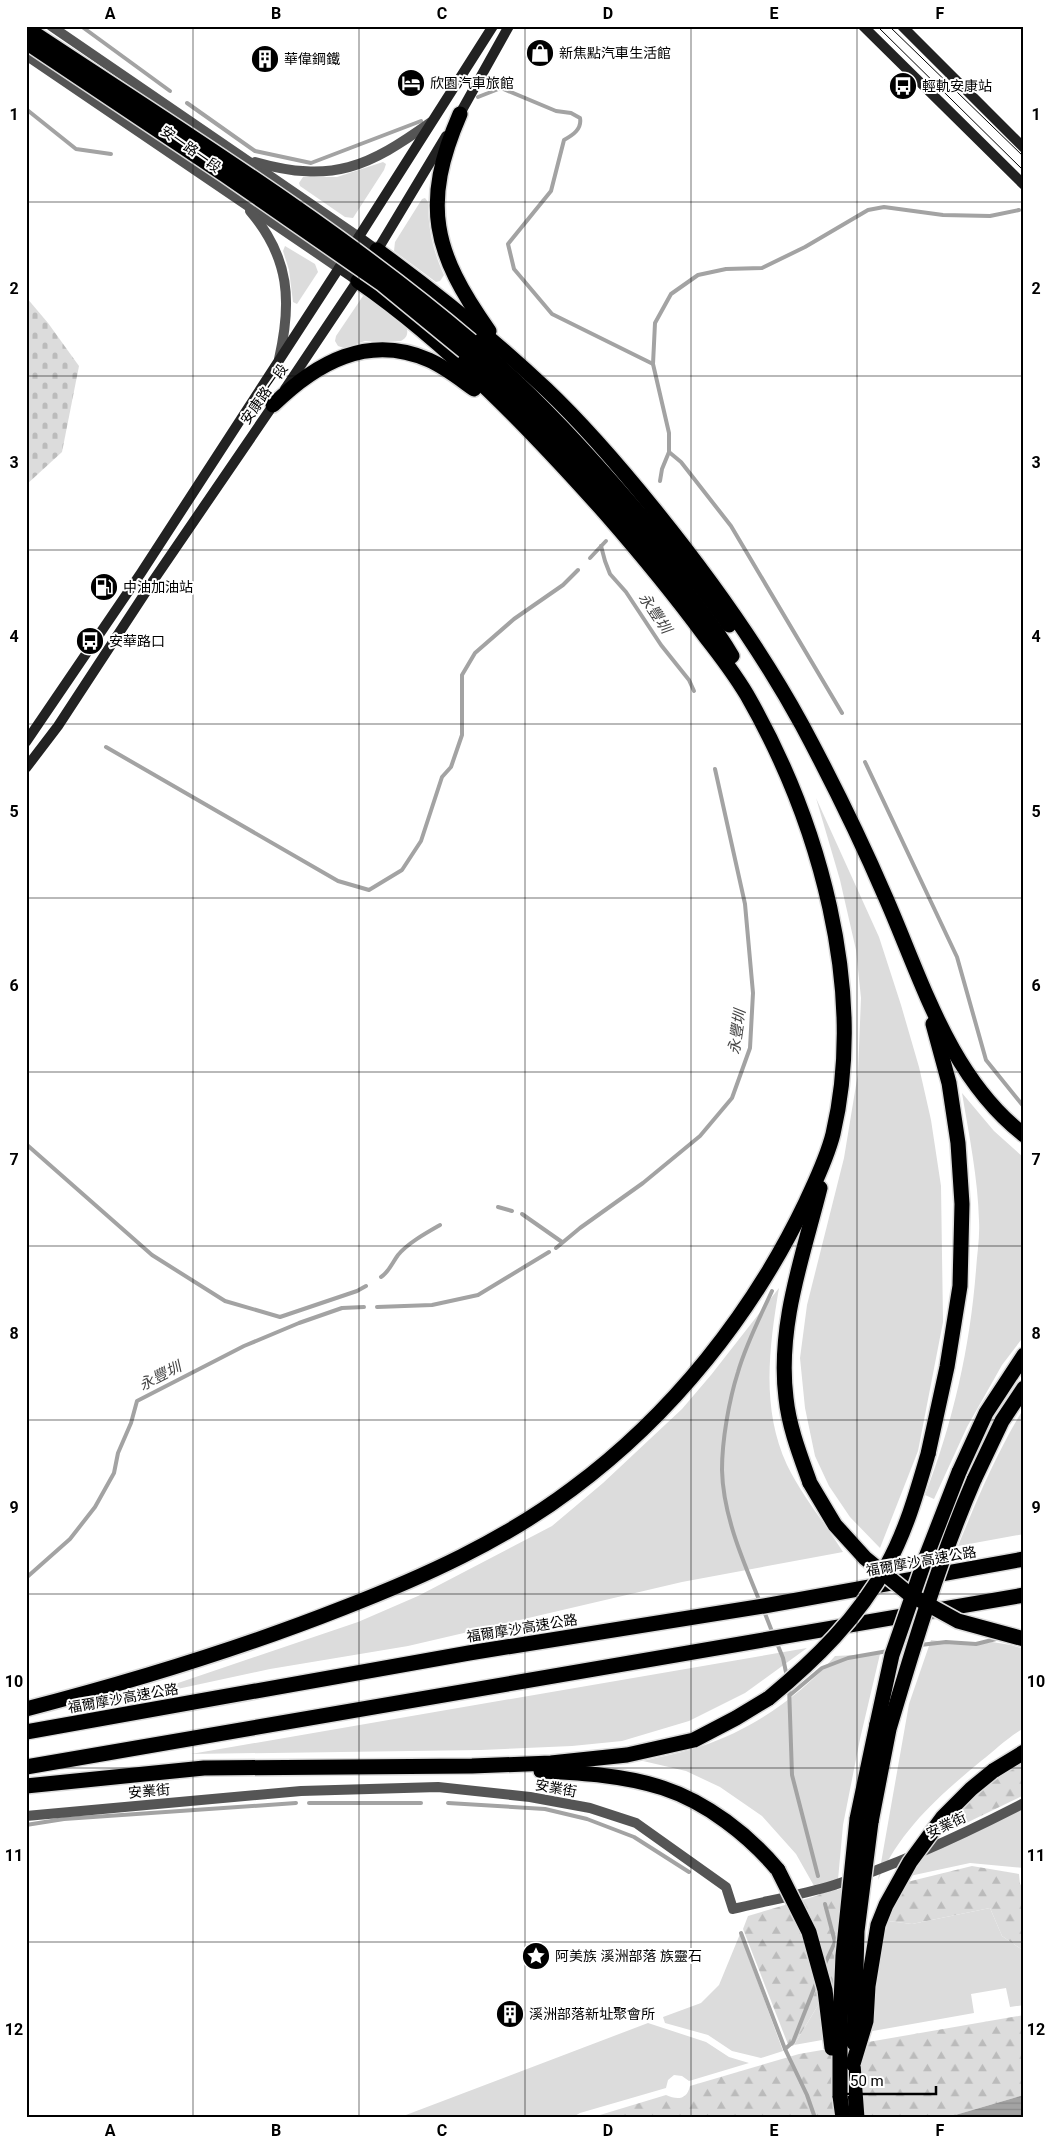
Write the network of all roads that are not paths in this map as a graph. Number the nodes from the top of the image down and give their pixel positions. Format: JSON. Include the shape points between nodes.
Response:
{"nodes":[{"id":1,"x":51,"y":26,"type":"edge"},
{"id":2,"x":492,"y":26,"type":"edge"},
{"id":3,"x":509,"y":26,"type":"edge"},
{"id":4,"x":863,"y":26,"type":"edge"},
{"id":5,"x":902,"y":26,"type":"edge"},
{"id":6,"x":26,"y":28,"type":"edge"},
{"id":7,"x":26,"y":42,"type":"edge"},
{"id":8,"x":26,"y":55,"type":"edge"},
{"id":9,"x":172,"y":109,"type":"junction"},
{"id":10,"x":460,"y":114,"type":"junction"},
{"id":11,"x":432,"y":121,"type":"junction"},
{"id":12,"x":151,"y":139,"type":"junction"},
{"id":13,"x":1024,"y":148,"type":"edge"},
{"id":14,"x":247,"y":160,"type":"junction"},
{"id":15,"x":1024,"y":185,"type":"edge"},
{"id":16,"x":242,"y":201,"type":"junction"},
{"id":17,"x":359,"y":237,"type":"junction"},
{"id":18,"x":378,"y":250,"type":"junction"},
{"id":19,"x":339,"y":268,"type":"junction"},
{"id":20,"x":358,"y":281,"type":"junction"},
{"id":21,"x":468,"y":346,"type":"junction"},
{"id":22,"x":512,"y":359,"type":"junction"},
{"id":23,"x":279,"y":360,"type":"junction"},
{"id":24,"x":273,"y":406,"type":"junction"},
{"id":25,"x":527,"y":428,"type":"junction"},
{"id":26,"x":774,"y":676,"type":"junction"},
{"id":27,"x":744,"y":690,"type":"junction"},
{"id":28,"x":26,"y":742,"type":"edge"},
{"id":29,"x":26,"y":768,"type":"edge"},
{"id":30,"x":923,"y":988,"type":"junction"},
{"id":31,"x":1024,"y":1135,"type":"edge"},
{"id":32,"x":832,"y":1138,"type":"junction"},
{"id":33,"x":1024,"y":1355,"type":"edge"},
{"id":34,"x":1024,"y":1388,"type":"edge"},
{"id":35,"x":1024,"y":1559,"type":"edge"},
{"id":36,"x":1024,"y":1595,"type":"edge"},
{"id":37,"x":1024,"y":1639,"type":"edge"},
{"id":38,"x":26,"y":1709,"type":"edge"},
{"id":39,"x":883,"y":1726,"type":"junction"},
{"id":40,"x":26,"y":1732,"type":"edge"},
{"id":41,"x":1024,"y":1752,"type":"edge"},
{"id":42,"x":472,"y":1766,"type":"junction"},
{"id":43,"x":26,"y":1767,"type":"edge"},
{"id":44,"x":26,"y":1786,"type":"edge"},
{"id":45,"x":1024,"y":1803,"type":"edge"},
{"id":46,"x":26,"y":1816,"type":"edge"},
{"id":47,"x":864,"y":1821,"type":"junction"},
{"id":48,"x":853,"y":2064,"type":"junction"},
{"id":49,"x":840,"y":2096,"type":"junction"},
{"id":50,"x":843,"y":2118,"type":"edge"},
{"id":51,"x":857,"y":2118,"type":"edge"}],
"edges":[{"from":1,"to":9,"type":"street","name":"安一路一段"},
{"from":2,"to":11,"type":"main road","name":"安康路一段"},
{"from":3,"to":10,"type":"main road","name":"安康路一段"},
{"from":4,"to":15,"type":"main road"},
{"from":5,"to":13,"type":"main road"},
{"from":6,"to":21,"type":"highway","bridge":true,"via":[[378,266]]},
{"from":7,"to":21,"type":"highway","bridge":true,"via":[[217,170]]},
{"from":8,"to":12,"type":"street","name":"安一路一段"},
{"from":9,"to":12,"type":"street"},
{"from":9,"to":14,"type":"street","name":"安一路一段"},
{"from":10,"to":18,"type":"main road","name":"安康路一段"},
{"from":10,"to":22,"type":"highway","via":[[440,168],[436,195],[438,230],[444,253],[459,284]]},
{"from":11,"to":14,"type":"street","via":[[378,156],[337,170],[293,171]]},
{"from":11,"to":17,"type":"main road","name":"安康路一段"},
{"from":12,"to":16,"type":"street","name":"安一路一段"},
{"from":14,"to":17,"type":"street","name":"安一路一段"},
{"from":16,"to":19,"type":"street","name":"安一路一段"},
{"from":16,"to":23,"type":"street","via":[[270,237],[284,278],[286,328]]},
{"from":17,"to":18,"type":"main road"},
{"from":17,"to":19,"type":"main road","name":"安康路一段"},
{"from":18,"to":20,"type":"main road","name":"安康路一段"},
{"from":18,"to":22,"type":"highway"},
{"from":19,"to":20,"type":"main road"},
{"from":19,"to":23,"type":"main road","name":"安康路一段"},
{"from":20,"to":24,"type":"main road","name":"安康路一段"},
{"from":20,"to":25,"type":"highway","via":[[441,348]]},
{"from":21,"to":26,"type":"highway","via":[[523,386],[579,443],[687,571],[746,649]]},
{"from":21,"to":27,"type":"highway","via":[[499,382],[557,438],[643,537],[732,655]]},
{"from":22,"to":26,"type":"highway","via":[[571,413],[623,470],[705,574]]},
{"from":23,"to":28,"type":"main road","name":"安康路一段"},
{"from":24,"to":25,"type":"highway","via":[[290,388],[324,365],[360,351],[391,350],[437,364]]},
{"from":24,"to":29,"type":"main road","name":"安康路一段","via":[[58,726]]},
{"from":25,"to":27,"type":"highway","via":[[628,539],[688,612]]},
{"from":26,"to":30,"type":"highway","via":[[850,818]]},
{"from":27,"to":32,"type":"highway","via":[[796,795],[826,895],[842,1002],[843,1049]]},
{"from":30,"to":31,"type":"highway","via":[[968,1076],[1007,1122]]},
{"from":30,"to":42,"type":"highway","bridge":true,"via":[[949,1083],[958,1143],[962,1204],[960,1286],[928,1454],[912,1508],[887,1564],[860,1608],[830,1644],[802,1670],[769,1698],[694,1740],[627,1755],[551,1763]]},
{"from":32,"to":37,"type":"highway","bridge":true,"via":[[794,1283],[786,1330],[786,1399],[795,1440],[810,1482],[835,1525],[865,1558],[908,1594],[958,1621]]},
{"from":32,"to":38,"type":"highway","via":[[796,1223],[736,1321],[671,1400],[573,1489],[498,1538],[382,1593],[220,1653],[112,1687]]},
{"from":33,"to":39,"type":"highway","bridge":true,"via":[[986,1414],[926,1557],[892,1656]]},
{"from":34,"to":39,"type":"highway","bridge":true,"via":[[1002,1421],[962,1508]]},
{"from":35,"to":40,"type":"highway","name":"福爾摩沙高速公路"},
{"from":36,"to":43,"type":"highway"},
{"from":39,"to":47,"type":"highway"},
{"from":41,"to":48,"type":"highway","bridge":true,"via":[[993,1772],[943,1817],[910,1862],[886,1905],[868,1986],[866,2021]]},
{"from":42,"to":44,"type":"highway","via":[[204,1768]]},
{"from":42,"to":49,"type":"highway","bridge":true,"via":[[590,1774],[663,1788],[694,1802],[762,1851],[778,1870],[809,1932],[824,1990]]},
{"from":45,"to":46,"type":"street","name":"安業街","via":[[881,1869],[831,1886],[733,1909],[726,1887],[636,1823],[590,1808],[530,1797],[438,1787],[301,1791]]},
{"from":47,"to":48,"type":"highway","bridge":true},
{"from":47,"to":49,"type":"highway","bridge":true,"via":[[843,1956]]},
{"from":48,"to":51,"type":"highway"},
{"from":49,"to":50,"type":"highway"}]}
